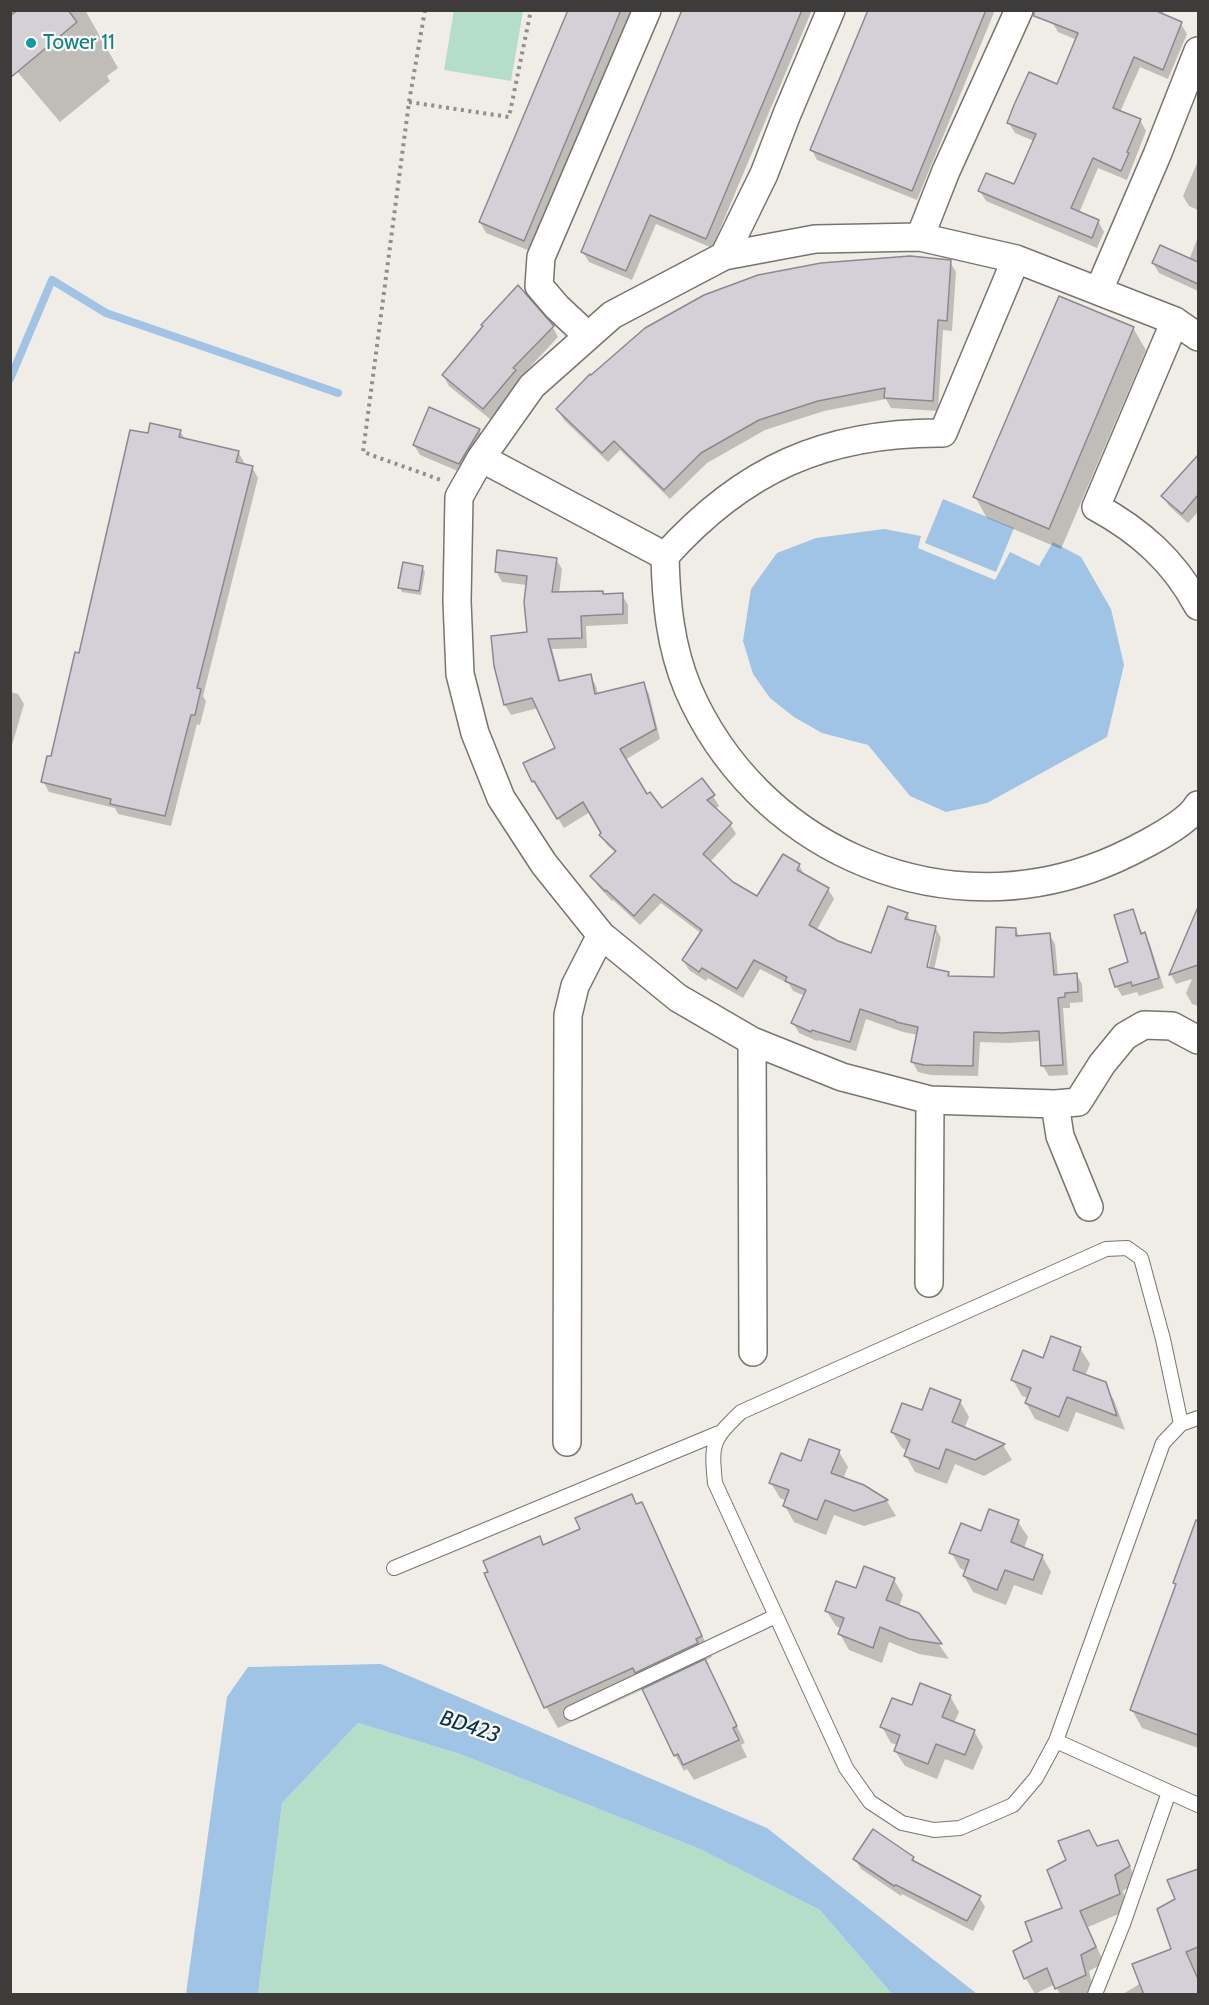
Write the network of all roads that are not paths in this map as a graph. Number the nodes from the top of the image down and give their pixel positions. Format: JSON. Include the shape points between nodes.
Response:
{"nodes":[{"id":1,"x":647,"y":10,"type":"edge"},
{"id":2,"x":831,"y":10,"type":"edge"},
{"id":3,"x":1019,"y":10,"type":"edge"},
{"id":4,"x":1198,"y":51,"type":"edge"},
{"id":5,"x":920,"y":237,"type":"junction"},
{"id":6,"x":724,"y":256,"type":"junction"},
{"id":7,"x":1016,"y":259,"type":"junction"},
{"id":8,"x":1099,"y":290,"type":"junction"},
{"id":9,"x":1175,"y":321,"type":"junction"},
{"id":10,"x":588,"y":336,"type":"junction"},
{"id":11,"x":1198,"y":337,"type":"edge"},
{"id":12,"x":481,"y":458,"type":"junction"},
{"id":13,"x":665,"y":556,"type":"junction"},
{"id":14,"x":1198,"y":606,"type":"edge"},
{"id":15,"x":1198,"y":808,"type":"edge"},
{"id":16,"x":601,"y":935,"type":"junction"},
{"id":17,"x":1198,"y":1040,"type":"edge"},
{"id":18,"x":752,"y":1041,"type":"junction"},
{"id":19,"x":930,"y":1100,"type":"junction"},
{"id":20,"x":1055,"y":1104,"type":"junction"},
{"id":21,"x":1089,"y":1207,"type":"dead end"},
{"id":22,"x":929,"y":1283,"type":"dead end"},
{"id":23,"x":753,"y":1352,"type":"dead end"},
{"id":24,"x":1198,"y":1418,"type":"edge"},
{"id":25,"x":1181,"y":1424,"type":"junction"},
{"id":26,"x":719,"y":1433,"type":"junction"},
{"id":27,"x":567,"y":1442,"type":"dead end"},
{"id":28,"x":394,"y":1568,"type":"dead end"},
{"id":29,"x":776,"y":1616,"type":"junction"},
{"id":30,"x":571,"y":1713,"type":"dead end"},
{"id":31,"x":1056,"y":1741,"type":"junction"},
{"id":32,"x":1168,"y":1791,"type":"junction"},
{"id":33,"x":1198,"y":1805,"type":"edge"},
{"id":34,"x":1095,"y":1995,"type":"edge"}],
"edges":[{"from":1,"to":10,"type":"street","via":[[541,257],[538,286]]},
{"from":2,"to":6,"type":"street","via":[[764,174]]},
{"from":3,"to":5,"type":"street"},
{"from":4,"to":8,"type":"street"},
{"from":5,"to":6,"type":"street","via":[[815,239]]},
{"from":5,"to":7,"type":"street"},
{"from":6,"to":10,"type":"street","via":[[612,315]]},
{"from":7,"to":8,"type":"street"},
{"from":7,"to":13,"type":"street","via":[[943,433],[872,436],[802,456],[741,487],[696,522]]},
{"from":8,"to":9,"type":"street"},
{"from":9,"to":11,"type":"street"},
{"from":9,"to":14,"type":"street","via":[[1096,507],[1122,520],[1166,558]]},
{"from":10,"to":12,"type":"street","via":[[532,386]]},
{"from":12,"to":13,"type":"street"},
{"from":12,"to":16,"type":"street","via":[[459,497],[460,674],[475,733],[501,798],[544,864]]},
{"from":13,"to":15,"type":"street","via":[[669,623],[677,656],[688,688],[714,737],[763,798],[789,820],[846,855],[921,880],[1011,886],[1110,862]]},
{"from":16,"to":18,"type":"street","via":[[678,998]]},
{"from":16,"to":27,"type":"street","via":[[575,986],[568,1015]]},
{"from":17,"to":20,"type":"street","via":[[1172,1026],[1143,1025],[1125,1036],[1078,1102]]},
{"from":18,"to":19,"type":"street","via":[[842,1077]]},
{"from":18,"to":23,"type":"street"},
{"from":19,"to":20,"type":"street"},
{"from":19,"to":22,"type":"street"},
{"from":20,"to":21,"type":"street","via":[[1060,1136]]},
{"from":24,"to":25,"type":"lane"},
{"from":25,"to":26,"type":"lane","via":[[1141,1258],[1127,1248],[1106,1249],[741,1412]]},
{"from":25,"to":31,"type":"lane","via":[[1163,1443]]},
{"from":26,"to":28,"type":"lane"},
{"from":26,"to":29,"type":"lane","via":[[712,1454],[715,1483]]},
{"from":29,"to":30,"type":"lane"},
{"from":29,"to":31,"type":"lane","via":[[846,1768],[870,1802],[902,1823],[934,1830],[960,1828],[1013,1805],[1036,1778]]},
{"from":31,"to":32,"type":"lane"},
{"from":32,"to":33,"type":"lane"},
{"from":32,"to":34,"type":"lane"}]}
